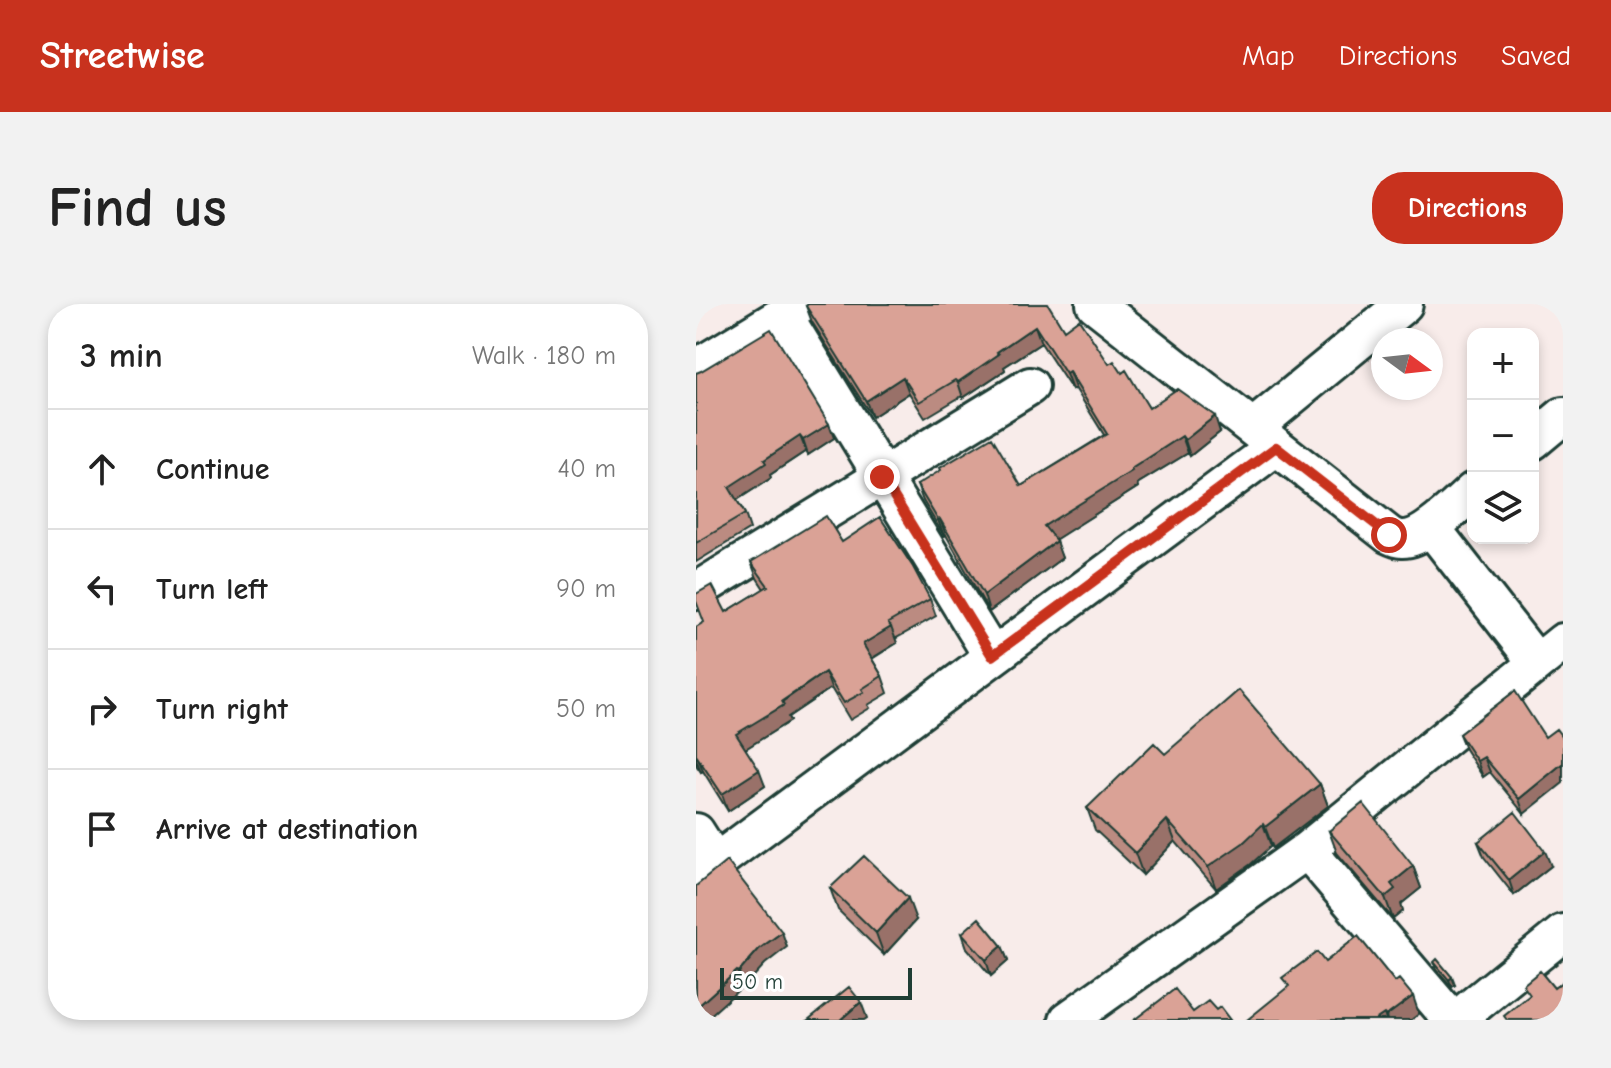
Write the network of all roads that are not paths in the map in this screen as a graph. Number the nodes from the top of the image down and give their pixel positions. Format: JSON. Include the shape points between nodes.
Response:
{"nodes":[{"id":1,"x":1404,"y":304,"type":"edge"},
{"id":2,"x":1104,"y":306,"type":"edge"},
{"id":3,"x":792,"y":309,"type":"edge"},
{"id":4,"x":696,"y":368,"type":"edge"},
{"id":5,"x":1030,"y":386,"type":"dead end"},
{"id":6,"x":1563,"y":416,"type":"edge"},
{"id":7,"x":1539,"y":436,"type":"edge"},
{"id":8,"x":1264,"y":438,"type":"junction"},
{"id":9,"x":882,"y":477,"type":"junction"},
{"id":10,"x":1467,"y":496,"type":"edge"},
{"id":11,"x":1431,"y":527,"type":"junction"},
{"id":12,"x":696,"y":591,"type":"edge"},
{"id":13,"x":1550,"y":653,"type":"edge"},
{"id":14,"x":992,"y":656,"type":"junction"},
{"id":15,"x":696,"y":832,"type":"edge"},
{"id":16,"x":1307,"y":850,"type":"junction"},
{"id":17,"x":706,"y":870,"type":"edge"},
{"id":18,"x":1563,"y":933,"type":"edge"},
{"id":19,"x":1068,"y":1020,"type":"edge"},
{"id":20,"x":1454,"y":1020,"type":"edge"}],
"edges":[{"from":1,"to":8,"type":"street"},
{"from":2,"to":8,"type":"street"},
{"from":3,"to":4,"type":"street"},
{"from":3,"to":9,"type":"street"},
{"from":5,"to":9,"type":"street"},
{"from":6,"to":7,"type":"street"},
{"from":8,"to":11,"type":"street","via":[[1389,535],[1402,540]]},
{"from":8,"to":14,"type":"street"},
{"from":9,"to":12,"type":"street"},
{"from":9,"to":14,"type":"street"},
{"from":10,"to":11,"type":"street"},
{"from":11,"to":13,"type":"street"},
{"from":13,"to":16,"type":"street"},
{"from":14,"to":17,"type":"street"},
{"from":15,"to":17,"type":"street"},
{"from":16,"to":19,"type":"street"},
{"from":16,"to":20,"type":"street"},
{"from":18,"to":20,"type":"street"}]}
